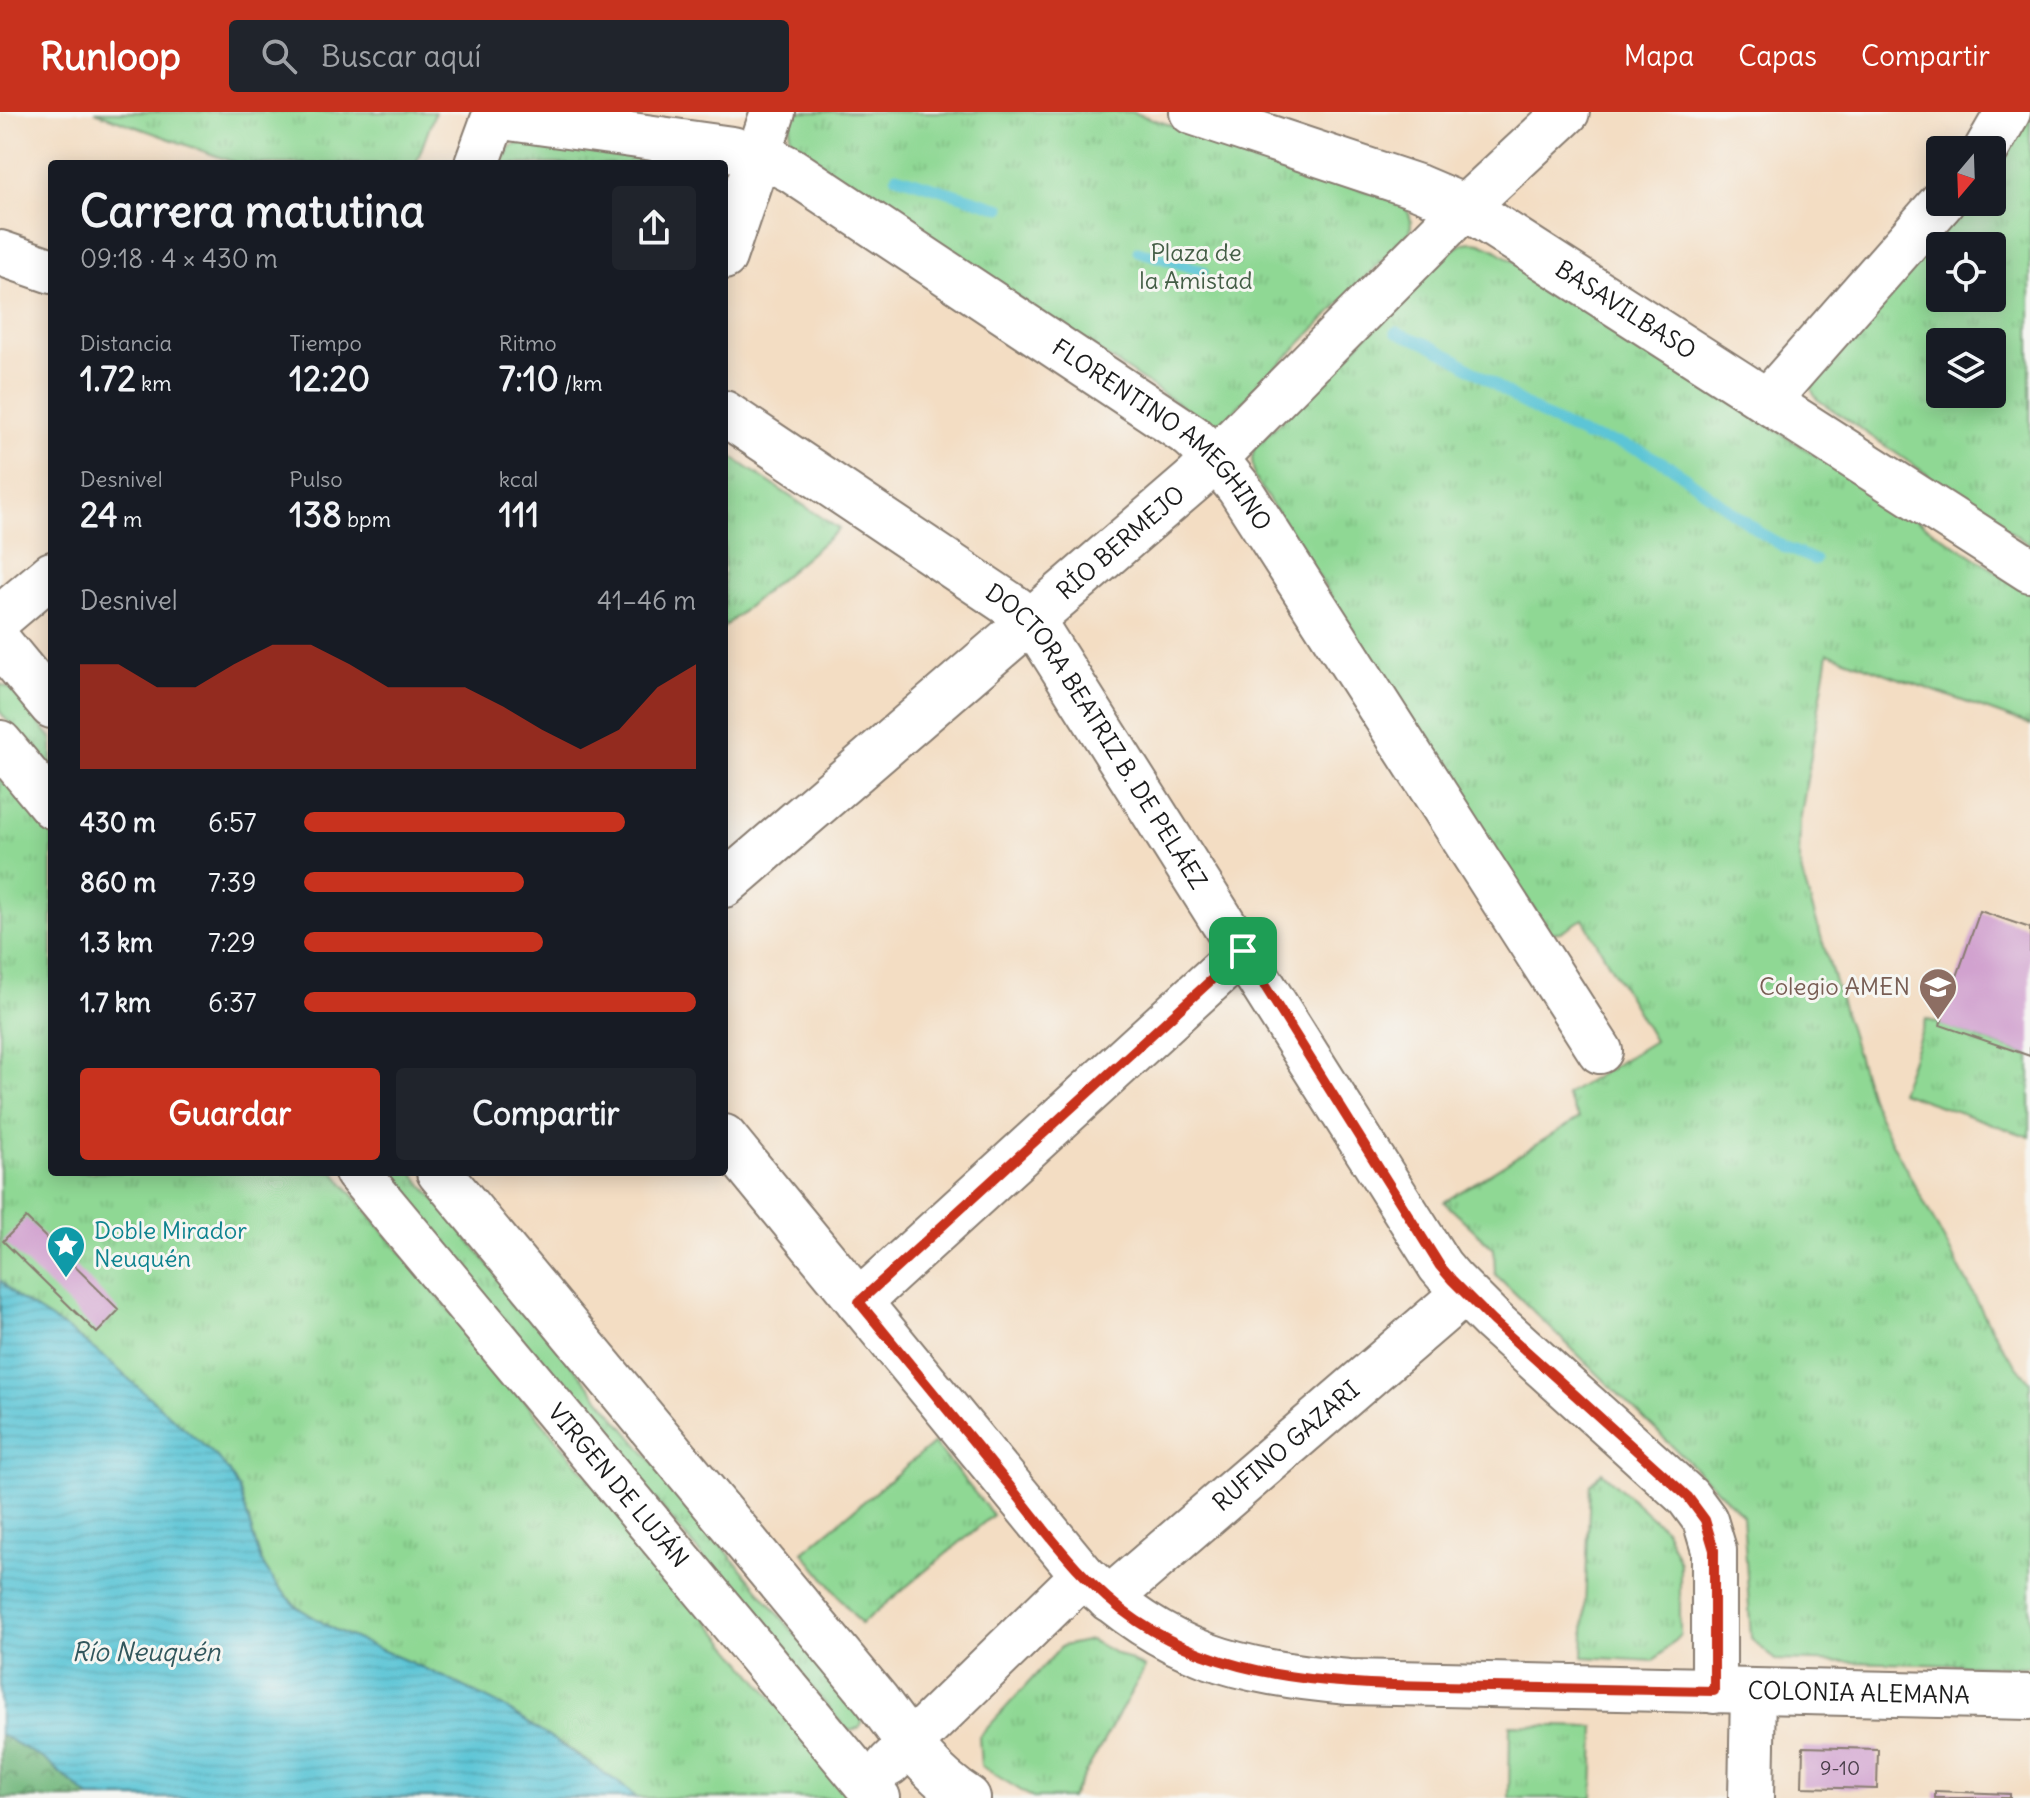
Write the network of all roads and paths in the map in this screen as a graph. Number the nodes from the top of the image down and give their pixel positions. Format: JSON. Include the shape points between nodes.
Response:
{"nodes":[{"id":1,"x":773,"y":112,"type":"edge"},
{"id":2,"x":1192,"y":112,"type":"edge"},
{"id":3,"x":1567,"y":112,"type":"edge"},
{"id":4,"x":2008,"y":112,"type":"edge"},
{"id":5,"x":496,"y":114,"type":"edge"},
{"id":6,"x":1994,"y":136,"type":"edge"},
{"id":7,"x":757,"y":155,"type":"junction"},
{"id":8,"x":479,"y":160,"type":"edge"},
{"id":9,"x":1465,"y":207,"type":"junction"},
{"id":10,"x":1930,"y":216,"type":"edge"},
{"id":11,"x":728,"y":245,"type":"edge"},
{"id":12,"x":0,"y":253,"type":"edge"},
{"id":13,"x":48,"y":270,"type":"edge"},
{"id":14,"x":1767,"y":401,"type":"junction"},
{"id":15,"x":728,"y":416,"type":"edge"},
{"id":16,"x":1216,"y":459,"type":"junction"},
{"id":17,"x":2030,"y":570,"type":"edge"},
{"id":18,"x":48,"y":577,"type":"edge"},
{"id":19,"x":0,"y":618,"type":"edge"},
{"id":20,"x":1030,"y":622,"type":"junction"},
{"id":21,"x":0,"y":643,"type":"edge"},
{"id":22,"x":48,"y":701,"type":"edge"},
{"id":23,"x":0,"y":743,"type":"edge"},
{"id":24,"x":48,"y":801,"type":"edge"},
{"id":25,"x":728,"y":882,"type":"edge"},
{"id":26,"x":1243,"y":951,"type":"junction"},
{"id":27,"x":1600,"y":1051,"type":"dead end"},
{"id":28,"x":728,"y":1142,"type":"edge"},
{"id":29,"x":360,"y":1176,"type":"edge"},
{"id":30,"x":442,"y":1176,"type":"edge"},
{"id":31,"x":1464,"y":1293,"type":"junction"},
{"id":32,"x":859,"y":1302,"type":"junction"},
{"id":33,"x":1096,"y":1587,"type":"junction"},
{"id":34,"x":1734,"y":1691,"type":"junction"},
{"id":35,"x":2030,"y":1697,"type":"edge"},
{"id":36,"x":911,"y":1744,"type":"junction"},
{"id":37,"x":873,"y":1792,"type":"edge"},
{"id":38,"x":968,"y":1798,"type":"edge"},
{"id":39,"x":1751,"y":1798,"type":"edge"}],
"edges":[{"from":1,"to":7,"type":"street"},
{"from":2,"to":9,"type":"street","name":"BASAVILBASO"},
{"from":3,"to":9,"type":"street","name":"RÍO BERMEJO"},
{"from":4,"to":6,"type":"street"},
{"from":5,"to":7,"type":"street","name":"FLORENTINO AMEGHINO"},
{"from":5,"to":8,"type":"street"},
{"from":7,"to":11,"type":"street"},
{"from":7,"to":16,"type":"street","name":"FLORENTINO AMEGHINO","via":[[791,170],[1164,417]]},
{"from":9,"to":14,"type":"street","name":"BASAVILBASO"},
{"from":9,"to":16,"type":"street","name":"RÍO BERMEJO"},
{"from":10,"to":14,"type":"street"},
{"from":12,"to":13,"type":"street"},
{"from":14,"to":17,"type":"street","name":"BASAVILBASO"},
{"from":15,"to":20,"type":"street","name":"DOCTORA BEATRIZ B. DE PELÁEZ"},
{"from":16,"to":20,"type":"street","name":"RÍO BERMEJO"},
{"from":16,"to":27,"type":"street","name":"FLORENTINO AMEGHINO"},
{"from":18,"to":19,"type":"street"},
{"from":20,"to":25,"type":"street","name":"RÍO BERMEJO"},
{"from":20,"to":26,"type":"street","name":"DOCTORA BEATRIZ B. DE PELÁEZ"},
{"from":21,"to":22,"type":"street"},
{"from":23,"to":24,"type":"street"},
{"from":26,"to":31,"type":"street","name":"DOCTORA BEATRIZ B. DE PELÁEZ","via":[[1440,1266]]},
{"from":26,"to":32,"type":"street"},
{"from":28,"to":32,"type":"street","name":"COLONIA ALEMANA"},
{"from":29,"to":37,"type":"street","name":"VIRGEN DE LUJÁN"},
{"from":30,"to":36,"type":"street"},
{"from":31,"to":33,"type":"street","name":"RUFINO GAZARI"},
{"from":31,"to":34,"type":"street","name":"DOCTORA BEATRIZ B. DE PELÁEZ","via":[[1688,1497],[1705,1520]]},
{"from":32,"to":33,"type":"street","name":"COLONIA ALEMANA"},
{"from":33,"to":34,"type":"street","name":"COLONIA ALEMANA","via":[[1137,1621],[1183,1646],[1282,1675],[1399,1685]]},
{"from":33,"to":36,"type":"street","name":"RUFINO GAZARI"},
{"from":34,"to":35,"type":"street","name":"COLONIA ALEMANA"},
{"from":34,"to":39,"type":"street","name":"DOCTORA BEATRIZ B. DE PELÁEZ"},
{"from":36,"to":37,"type":"street","name":"RUFINO GAZARI"},
{"from":36,"to":38,"type":"street","via":[[943,1781]]}]}
